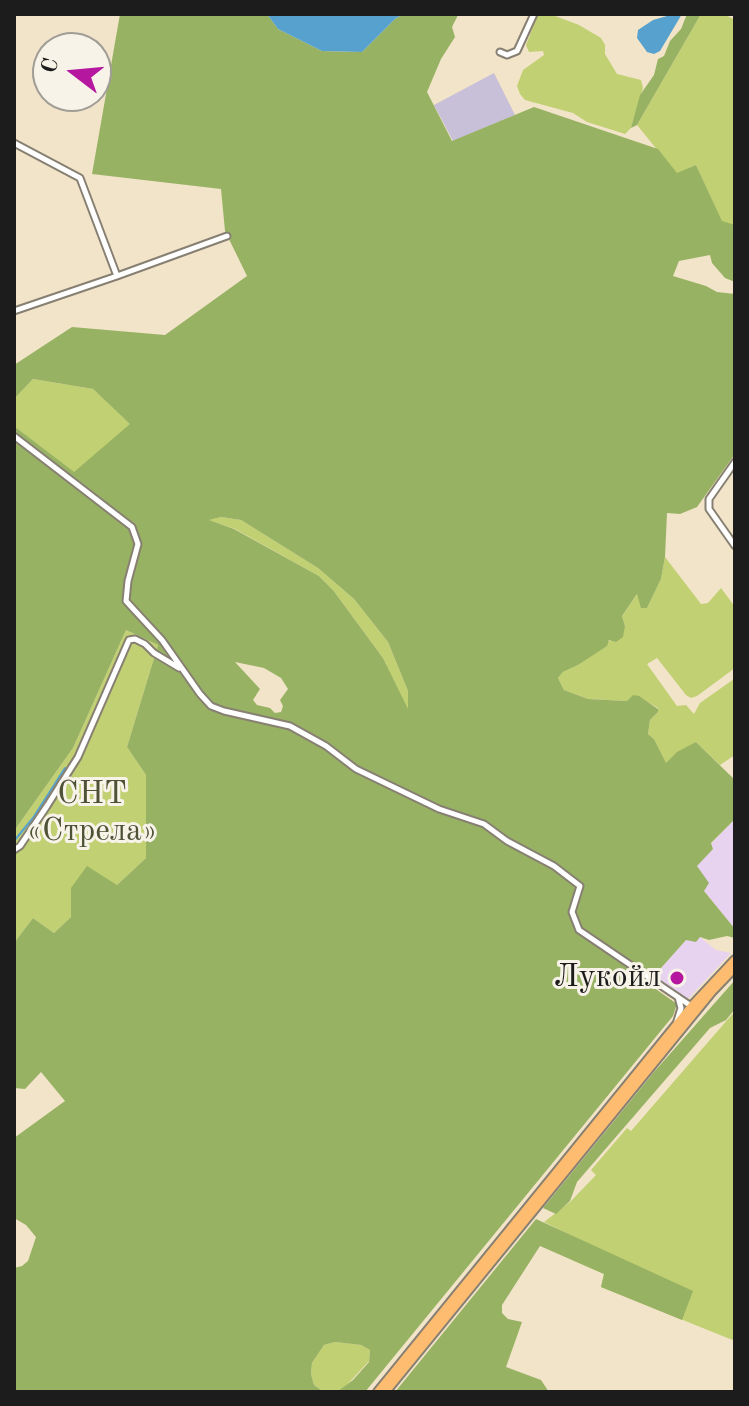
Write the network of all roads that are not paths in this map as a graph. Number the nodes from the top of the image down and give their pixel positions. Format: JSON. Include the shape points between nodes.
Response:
{"nodes":[{"id":1,"x":534,"y":14,"type":"edge"},
{"id":2,"x":500,"y":52,"type":"dead end"},
{"id":3,"x":14,"y":143,"type":"edge"},
{"id":4,"x":227,"y":236,"type":"dead end"},
{"id":5,"x":117,"y":276,"type":"junction"},
{"id":6,"x":14,"y":311,"type":"edge"},
{"id":7,"x":14,"y":436,"type":"edge"},
{"id":8,"x":734,"y":464,"type":"edge"},
{"id":9,"x":735,"y":546,"type":"edge"},
{"id":10,"x":183,"y":670,"type":"junction"},
{"id":11,"x":14,"y":850,"type":"edge"},
{"id":12,"x":735,"y":960,"type":"edge"},
{"id":13,"x":735,"y":967,"type":"edge"},
{"id":14,"x":677,"y":996,"type":"junction"},
{"id":15,"x":694,"y":1008,"type":"junction"},
{"id":16,"x":675,"y":1026,"type":"junction"},
{"id":17,"x":378,"y":1392,"type":"edge"},
{"id":18,"x":385,"y":1392,"type":"edge"}],
"edges":[{"from":1,"to":2,"type":"street","via":[[517,51]]},
{"from":3,"to":5,"type":"street","via":[[80,178]]},
{"from":4,"to":5,"type":"street"},
{"from":5,"to":6,"type":"street"},
{"from":7,"to":10,"type":"street","via":[[132,527],[138,544],[126,601]]},
{"from":8,"to":9,"type":"street","via":[[709,499],[709,509]]},
{"from":10,"to":11,"type":"street","via":[[145,644],[129,640],[78,757]]},
{"from":10,"to":14,"type":"street","via":[[211,706],[290,726],[356,769],[484,824],[554,866],[580,886],[572,912],[579,930]]},
{"from":12,"to":15,"type":"main road"},
{"from":13,"to":15,"type":"main road"},
{"from":14,"to":15,"type":"street"},
{"from":14,"to":16,"type":"street","via":[[681,1008]]},
{"from":15,"to":16,"type":"main road"},
{"from":15,"to":18,"type":"main road"},
{"from":16,"to":17,"type":"main road"}]}
